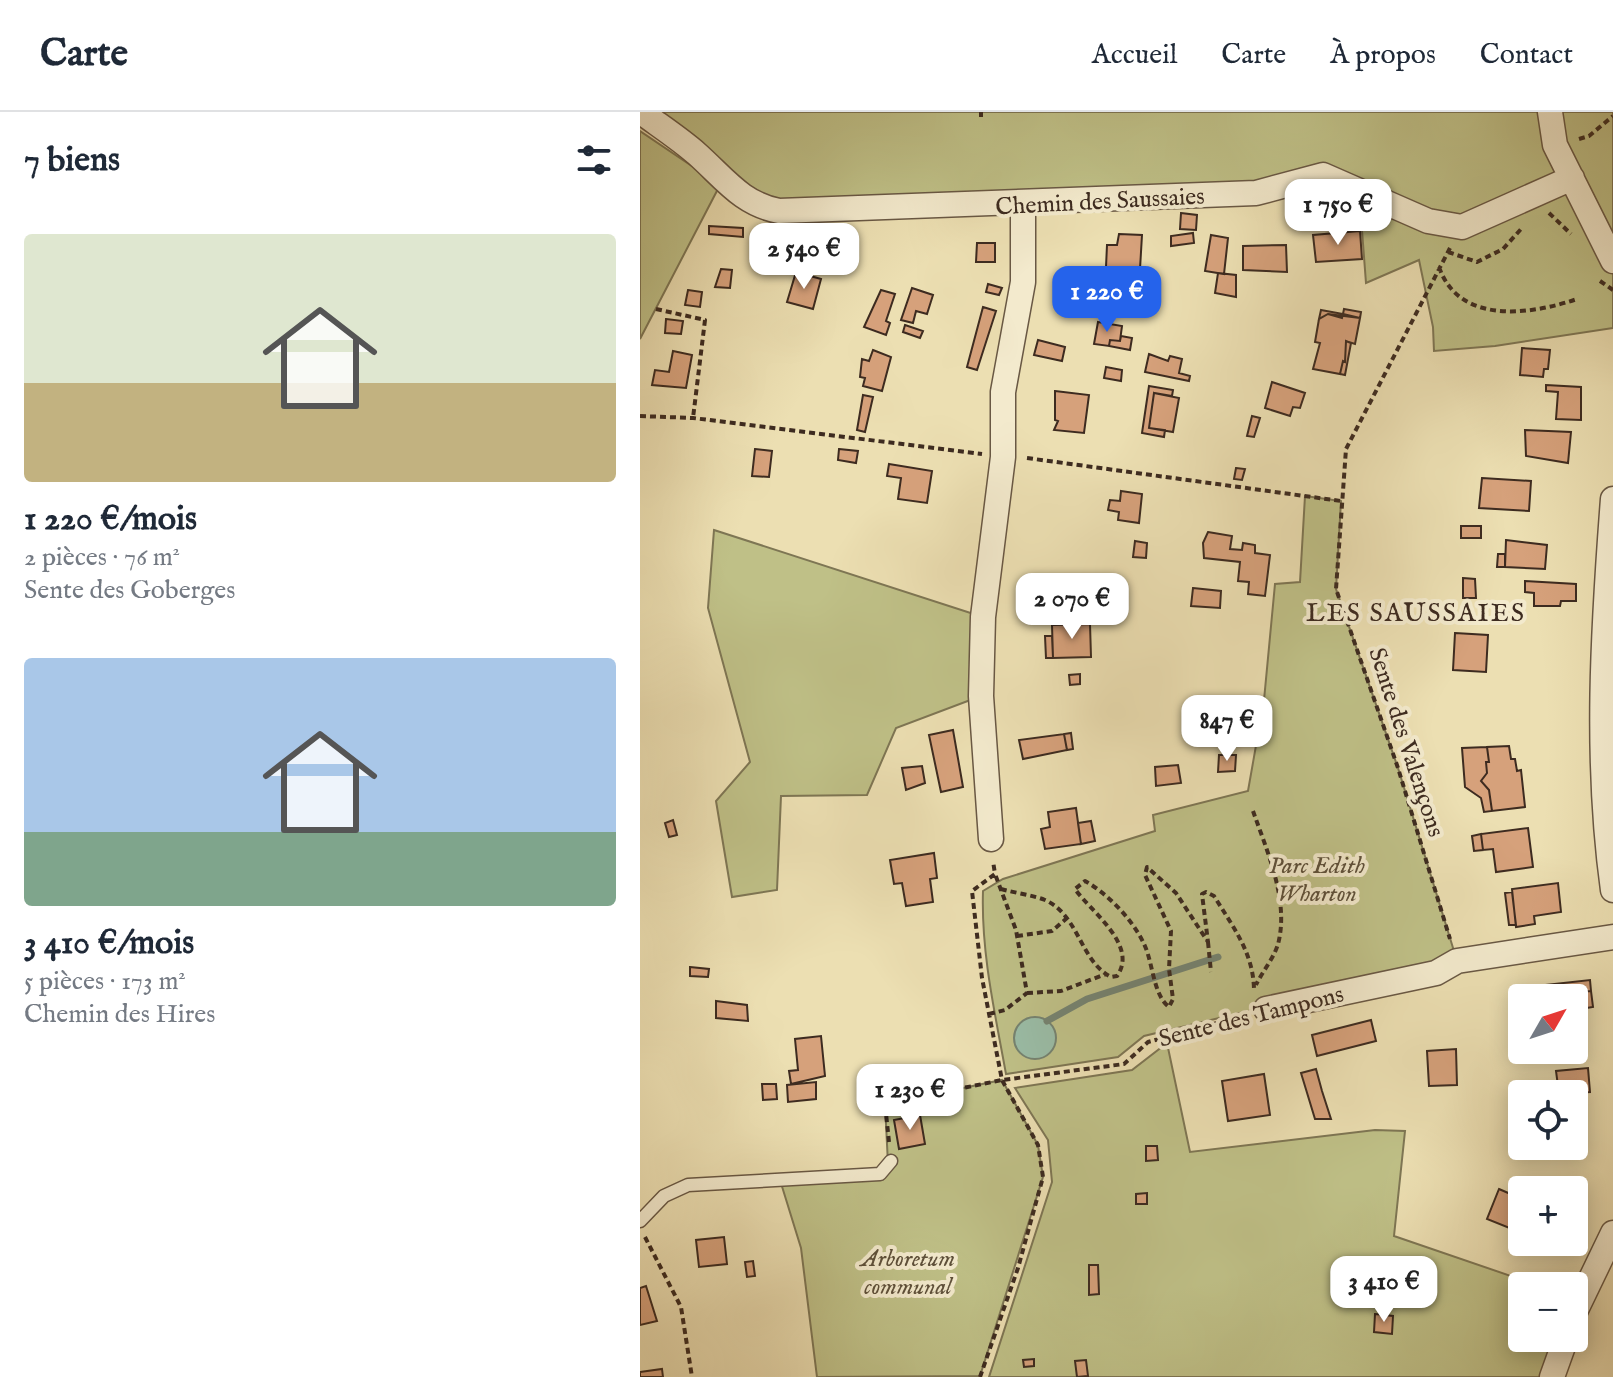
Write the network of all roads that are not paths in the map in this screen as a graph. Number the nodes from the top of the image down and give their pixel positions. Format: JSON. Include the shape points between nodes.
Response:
{"nodes":[{"id":1,"x":641,"y":112,"type":"edge"},
{"id":2,"x":1550,"y":112,"type":"edge"},
{"id":3,"x":1572,"y":178,"type":"junction"},
{"id":4,"x":1023,"y":205,"type":"junction"},
{"id":5,"x":1605,"y":269,"type":"edge"},
{"id":6,"x":1613,"y":499,"type":"edge"},
{"id":7,"x":1609,"y":805,"type":"edge"},
{"id":8,"x":991,"y":839,"type":"road end"},
{"id":9,"x":1613,"y":890,"type":"edge"},
{"id":10,"x":1613,"y":937,"type":"edge"},
{"id":11,"x":1260,"y":1000,"type":"road end"},
{"id":12,"x":891,"y":1161,"type":"road end"},
{"id":13,"x":641,"y":1226,"type":"edge"},
{"id":14,"x":1613,"y":1233,"type":"edge"},
{"id":15,"x":1588,"y":1285,"type":"edge"},
{"id":16,"x":1561,"y":1352,"type":"edge"},
{"id":17,"x":1552,"y":1377,"type":"edge"}],
"edges":[{"from":1,"to":4,"type":"street","name":"Chemin des Saussaies","via":[[695,152],[740,197],[759,207],[779,211]]},
{"from":2,"to":3,"type":"street","via":[[1555,145]]},
{"from":3,"to":4,"type":"street","name":"Chemin des Saussaies","via":[[1462,227],[1428,221],[1323,175],[1256,193]]},
{"from":3,"to":5,"type":"street","via":[[1607,242]]},
{"from":4,"to":8,"type":"street","via":[[1023,282],[1003,392],[1003,457],[983,617],[981,696]]},
{"from":6,"to":7,"type":"street","via":[[1602,645]]},
{"from":7,"to":9,"type":"street"},
{"from":10,"to":11,"type":"street","name":"Sente des Tampons","via":[[1457,961],[1436,973]]},
{"from":12,"to":13,"type":"lane","via":[[880,1174],[688,1185],[664,1196]]},
{"from":14,"to":15,"type":"street"},
{"from":16,"to":17,"type":"street"}]}
